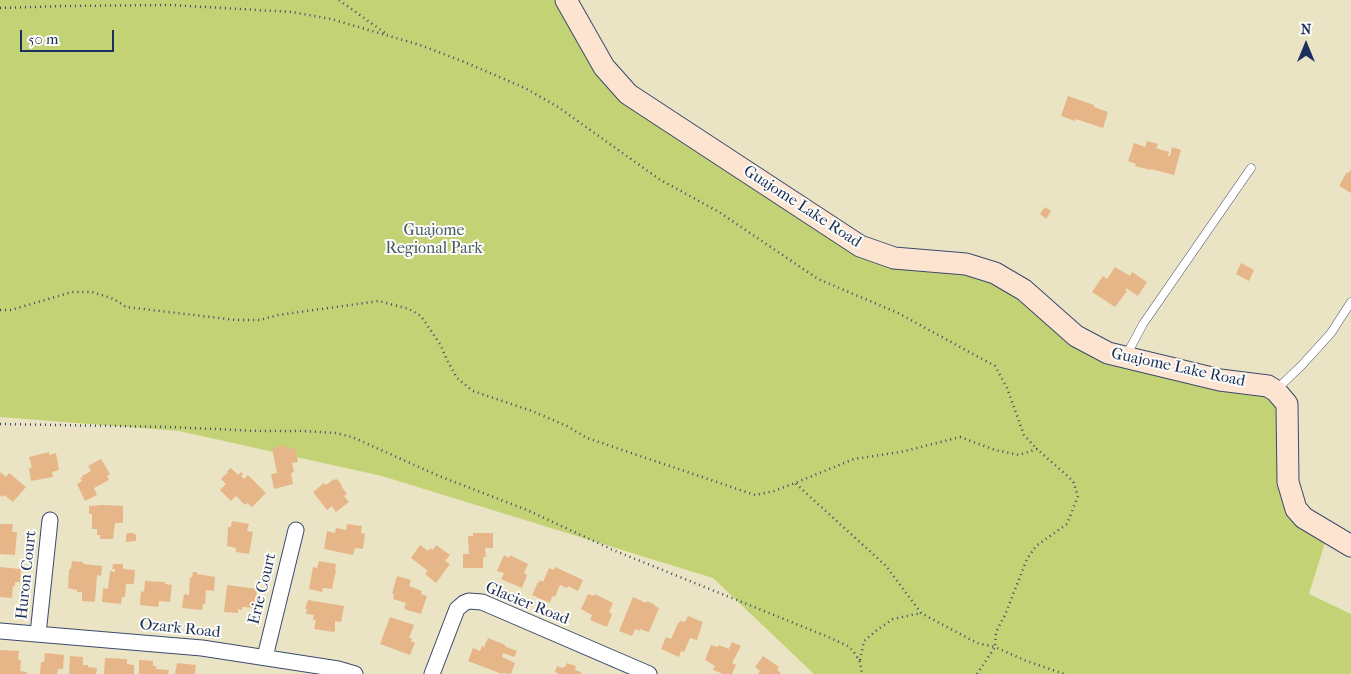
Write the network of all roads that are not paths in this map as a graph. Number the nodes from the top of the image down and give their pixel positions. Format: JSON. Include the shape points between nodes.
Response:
{"nodes":[{"id":1,"x":566,"y":0,"type":"edge"},
{"id":2,"x":1251,"y":168,"type":"dead end"},
{"id":3,"x":1351,"y":302,"type":"edge"},
{"id":4,"x":1125,"y":357,"type":"junction"},
{"id":5,"x":1275,"y":390,"type":"junction"},
{"id":6,"x":50,"y":520,"type":"dead end"},
{"id":7,"x":296,"y":530,"type":"dead end"},
{"id":8,"x":1351,"y":546,"type":"edge"},
{"id":9,"x":0,"y":630,"type":"edge"},
{"id":10,"x":38,"y":634,"type":"junction"},
{"id":11,"x":265,"y":656,"type":"junction"},
{"id":12,"x":621,"y":668,"type":"edge"},
{"id":13,"x":355,"y":674,"type":"edge"},
{"id":14,"x":432,"y":674,"type":"edge"},
{"id":15,"x":649,"y":674,"type":"edge"}],
"edges":[{"from":1,"to":4,"type":"street","name":"Guajome Lake Road","via":[[604,67],[628,94],[860,246],[894,258],[966,264],[995,273],[1024,290],[1076,336],[1108,353]]},
{"from":2,"to":4,"type":"lane","via":[[1143,324]]},
{"from":3,"to":5,"type":"lane","via":[[1331,333]]},
{"from":4,"to":5,"type":"street","name":"Guajome Lake Road"},
{"from":5,"to":8,"type":"street","via":[[1286,404],[1288,482],[1296,509],[1304,518]]},
{"from":6,"to":10,"type":"street","name":"Huron Court"},
{"from":7,"to":11,"type":"street","name":"Erie Court"},
{"from":9,"to":10,"type":"street","name":"Ozark Road"},
{"from":10,"to":11,"type":"street","name":"Ozark Road"},
{"from":11,"to":13,"type":"street","name":"Ozark Road","via":[[338,668]]},
{"from":12,"to":14,"type":"street","name":"Glacier Road","via":[[482,602],[469,601],[457,609]]},
{"from":12,"to":15,"type":"street","name":"Glacier Road"}]}
